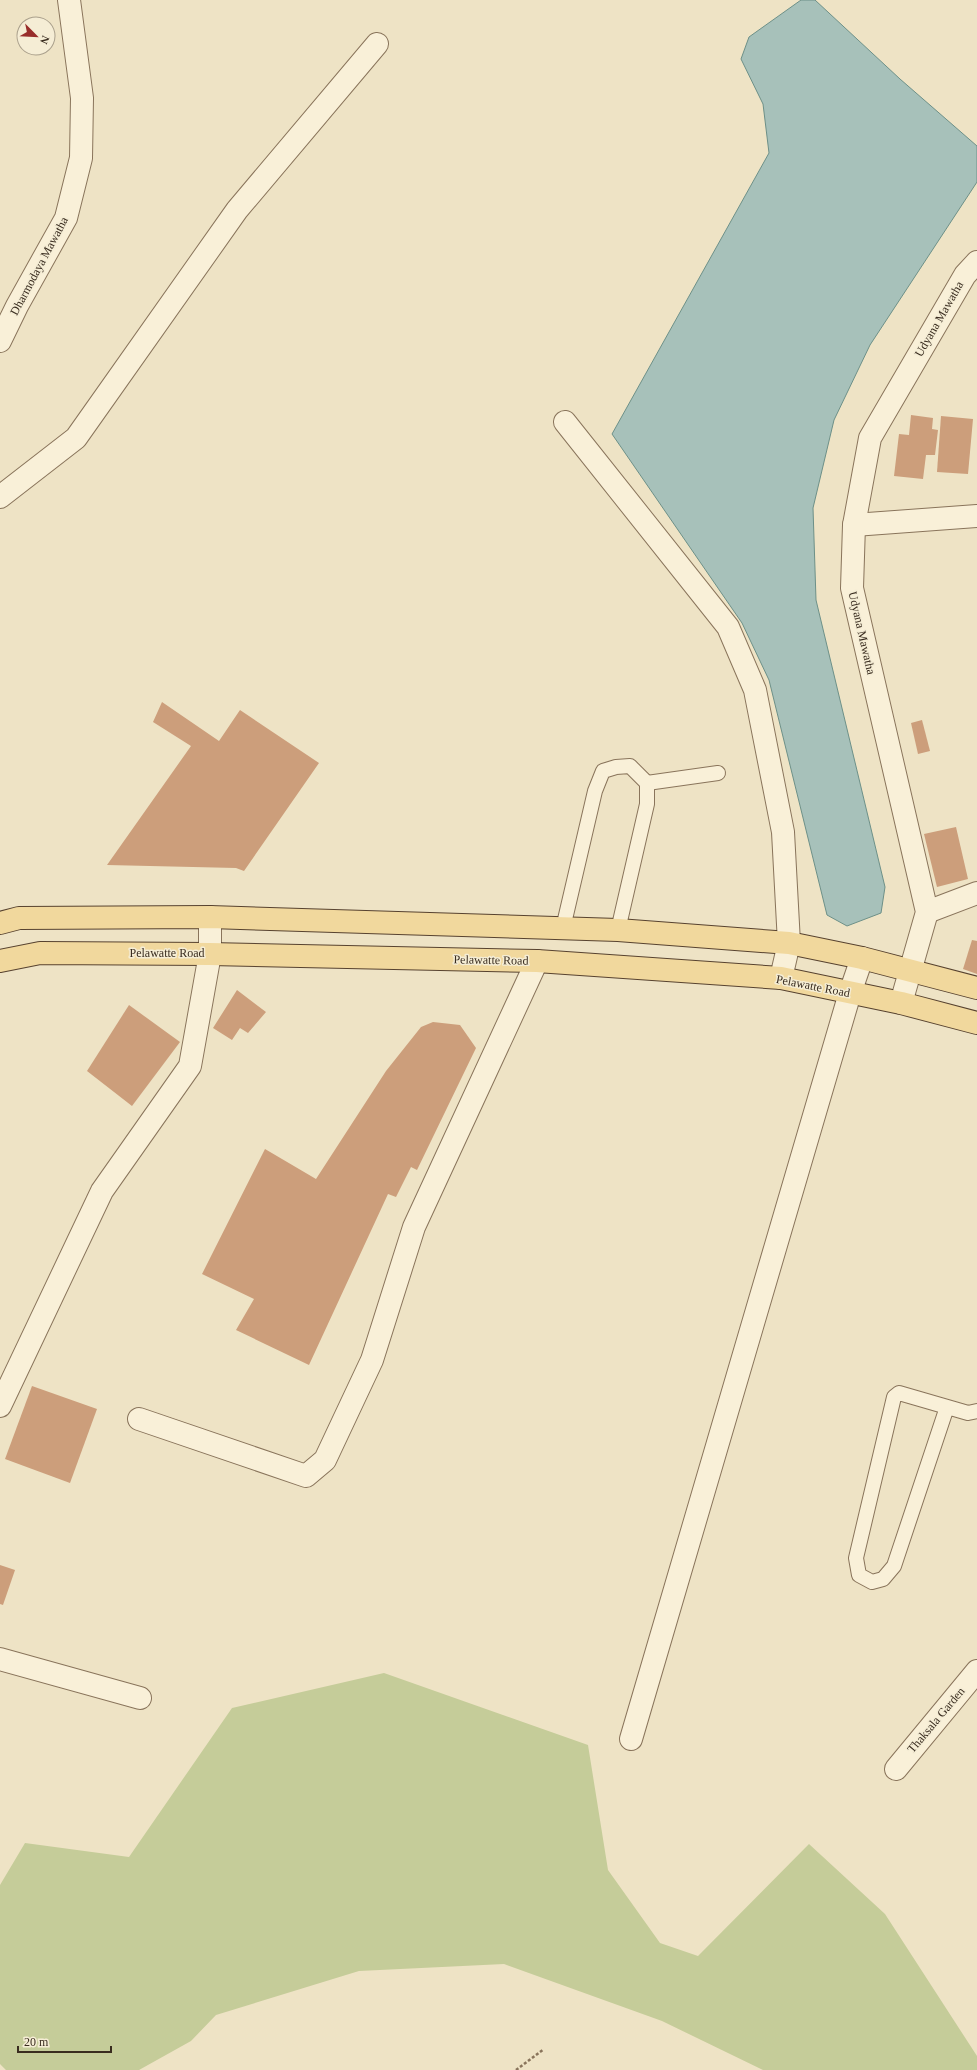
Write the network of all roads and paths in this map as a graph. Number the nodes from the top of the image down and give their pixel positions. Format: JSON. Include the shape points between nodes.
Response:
{"nodes":[{"id":1,"x":69,"y":0,"type":"edge"},
{"id":2,"x":377,"y":44,"type":"dead end"},
{"id":3,"x":977,"y":262,"type":"edge"},
{"id":4,"x":0,"y":341,"type":"edge"},
{"id":5,"x":565,"y":422,"type":"dead end"},
{"id":6,"x":0,"y":497,"type":"edge"},
{"id":7,"x":977,"y":516,"type":"edge"},
{"id":8,"x":854,"y":525,"type":"junction"},
{"id":9,"x":718,"y":773,"type":"dead end"},
{"id":10,"x":647,"y":783,"type":"junction"},
{"id":11,"x":977,"y":893,"type":"edge"},
{"id":12,"x":927,"y":912,"type":"junction"},
{"id":13,"x":210,"y":917,"type":"junction"},
{"id":14,"x":0,"y":923,"type":"edge"},
{"id":15,"x":563,"y":928,"type":"junction"},
{"id":16,"x":618,"y":930,"type":"junction"},
{"id":17,"x":789,"y":943,"type":"junction"},
{"id":18,"x":210,"y":954,"type":"junction"},
{"id":19,"x":862,"y":958,"type":"junction"},
{"id":20,"x":538,"y":960,"type":"junction"},
{"id":21,"x":0,"y":961,"type":"edge"},
{"id":22,"x":910,"y":970,"type":"junction"},
{"id":23,"x":781,"y":978,"type":"junction"},
{"id":24,"x":977,"y":988,"type":"edge"},
{"id":25,"x":850,"y":993,"type":"junction"},
{"id":26,"x":901,"y":1003,"type":"junction"},
{"id":27,"x":977,"y":1023,"type":"edge"},
{"id":28,"x":0,"y":1406,"type":"edge"},
{"id":29,"x":946,"y":1407,"type":"junction"},
{"id":30,"x":977,"y":1411,"type":"edge"},
{"id":31,"x":139,"y":1419,"type":"dead end"},
{"id":32,"x":0,"y":1659,"type":"edge"},
{"id":33,"x":977,"y":1671,"type":"edge"},
{"id":34,"x":140,"y":1698,"type":"dead end"},
{"id":35,"x":631,"y":1740,"type":"dead end"},
{"id":36,"x":896,"y":1769,"type":"dead end"},
{"id":37,"x":544,"y":2049,"type":"dead end"},
{"id":38,"x":516,"y":2070,"type":"edge"}],
"edges":[{"from":1,"to":4,"type":"street","name":"Dharmodaya Mawatha","via":[[82,98],[81,158],[66,218]]},
{"from":2,"to":6,"type":"street","via":[[237,210],[76,438]]},
{"from":3,"to":8,"type":"street","name":"Udyana Mawatha","via":[[965,275],[870,438]]},
{"from":5,"to":17,"type":"street","via":[[728,627],[755,690],[782,824]]},
{"from":7,"to":8,"type":"street"},
{"from":8,"to":12,"type":"street","name":"Udyana Mawatha","via":[[852,588]]},
{"from":9,"to":10,"type":"lane"},
{"from":10,"to":15,"type":"lane","via":[[630,766],[603,771],[595,791]]},
{"from":10,"to":16,"type":"lane","via":[[647,804]]},
{"from":11,"to":12,"type":"street"},
{"from":12,"to":22,"type":"street","name":"Udyana Mawatha"},
{"from":13,"to":14,"type":"main road","via":[[19,918]]},
{"from":13,"to":15,"type":"main road"},
{"from":13,"to":18,"type":"street"},
{"from":15,"to":16,"type":"main road"},
{"from":16,"to":17,"type":"main road"},
{"from":17,"to":19,"type":"main road"},
{"from":17,"to":23,"type":"street"},
{"from":18,"to":20,"type":"main road","name":"Pelawatte Road"},
{"from":18,"to":21,"type":"main road","name":"Pelawatte Road","via":[[40,953]]},
{"from":18,"to":28,"type":"street","via":[[190,1066],[102,1191]]},
{"from":19,"to":22,"type":"main road"},
{"from":19,"to":25,"type":"street"},
{"from":20,"to":23,"type":"main road","name":"Pelawatte Road"},
{"from":20,"to":31,"type":"street","via":[[414,1227],[372,1360],[325,1460],[306,1476]]},
{"from":22,"to":24,"type":"main road"},
{"from":22,"to":26,"type":"street","name":"Udyana Mawatha"},
{"from":23,"to":25,"type":"main road","name":"Pelawatte Road"},
{"from":25,"to":26,"type":"main road","name":"Pelawatte Road"},
{"from":25,"to":35,"type":"street"},
{"from":26,"to":27,"type":"main road","name":"Pelawatte Road"},
{"from":29,"to":29,"type":"lane","via":[[899,1393],[894,1397],[856,1558],[859,1575],[872,1582],[883,1579],[894,1566]]},
{"from":29,"to":30,"type":"lane","via":[[968,1413]]},
{"from":32,"to":34,"type":"street"},
{"from":33,"to":36,"type":"street","name":"Thaksala Garden"},
{"from":37,"to":38,"type":"path"}]}
